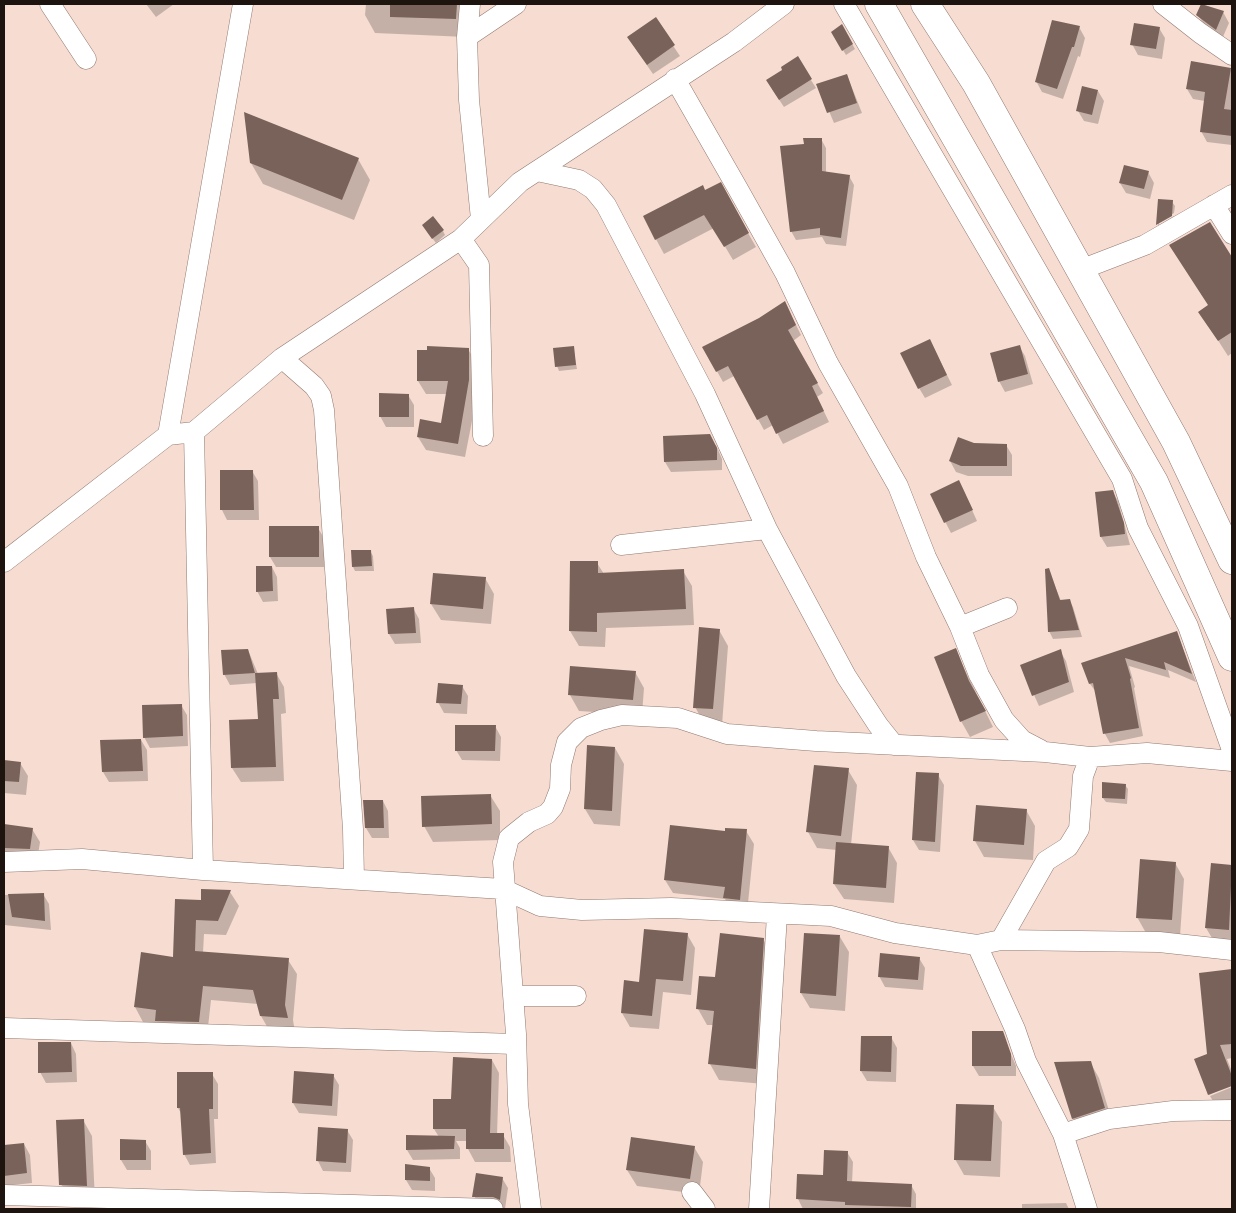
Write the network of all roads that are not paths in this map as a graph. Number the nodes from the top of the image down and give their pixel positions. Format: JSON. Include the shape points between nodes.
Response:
{"nodes":[{"id":1,"x":50,"y":4,"type":"edge"},
{"id":2,"x":243,"y":4,"type":"edge"},
{"id":3,"x":470,"y":4,"type":"edge"},
{"id":4,"x":516,"y":4,"type":"edge"},
{"id":5,"x":784,"y":4,"type":"edge"},
{"id":6,"x":844,"y":4,"type":"edge"},
{"id":7,"x":880,"y":4,"type":"edge"},
{"id":8,"x":925,"y":4,"type":"edge"},
{"id":9,"x":1163,"y":4,"type":"edge"},
{"id":10,"x":467,"y":38,"type":"junction"},
{"id":11,"x":1232,"y":55,"type":"edge"},
{"id":12,"x":86,"y":59,"type":"dead end"},
{"id":13,"x":675,"y":79,"type":"junction"},
{"id":14,"x":537,"y":171,"type":"junction"},
{"id":15,"x":1232,"y":195,"type":"edge"},
{"id":16,"x":1214,"y":205,"type":"junction"},
{"id":17,"x":481,"y":219,"type":"junction"},
{"id":18,"x":1232,"y":234,"type":"edge"},
{"id":19,"x":461,"y":239,"type":"junction"},
{"id":20,"x":1080,"y":270,"type":"junction"},
{"id":21,"x":282,"y":358,"type":"junction"},
{"id":22,"x":194,"y":432,"type":"junction"},
{"id":23,"x":168,"y":435,"type":"junction"},
{"id":24,"x":483,"y":436,"type":"dead end"},
{"id":25,"x":767,"y":529,"type":"junction"},
{"id":26,"x":620,"y":546,"type":"dead end"},
{"id":27,"x":1232,"y":560,"type":"edge"},
{"id":28,"x":4,"y":562,"type":"edge"},
{"id":29,"x":1006,"y":608,"type":"dead end"},
{"id":30,"x":960,"y":627,"type":"junction"},
{"id":31,"x":1232,"y":656,"type":"edge"},
{"id":32,"x":894,"y":744,"type":"junction"},
{"id":33,"x":1232,"y":750,"type":"edge"},
{"id":34,"x":1045,"y":752,"type":"junction"},
{"id":35,"x":1090,"y":757,"type":"junction"},
{"id":36,"x":1232,"y":761,"type":"edge"},
{"id":37,"x":4,"y":862,"type":"edge"},
{"id":38,"x":203,"y":870,"type":"junction"},
{"id":39,"x":354,"y":880,"type":"junction"},
{"id":40,"x":504,"y":889,"type":"junction"},
{"id":41,"x":777,"y":915,"type":"junction"},
{"id":42,"x":1001,"y":940,"type":"junction"},
{"id":43,"x":977,"y":945,"type":"junction"},
{"id":44,"x":1232,"y":950,"type":"edge"},
{"id":45,"x":513,"y":996,"type":"junction"},
{"id":46,"x":576,"y":996,"type":"dead end"},
{"id":47,"x":4,"y":1028,"type":"edge"},
{"id":48,"x":515,"y":1044,"type":"junction"},
{"id":49,"x":1232,"y":1110,"type":"edge"},
{"id":50,"x":1063,"y":1134,"type":"junction"},
{"id":51,"x":692,"y":1192,"type":"dead end"},
{"id":52,"x":4,"y":1195,"type":"edge"},
{"id":53,"x":493,"y":1209,"type":"edge"},
{"id":54,"x":531,"y":1209,"type":"edge"},
{"id":55,"x":706,"y":1209,"type":"edge"},
{"id":56,"x":759,"y":1209,"type":"edge"},
{"id":57,"x":1087,"y":1209,"type":"edge"}],
"edges":[{"from":1,"to":12,"type":"street"},
{"from":2,"to":23,"type":"street"},
{"from":3,"to":10,"type":"street"},
{"from":4,"to":10,"type":"street"},
{"from":5,"to":13,"type":"street","via":[[734,42]]},
{"from":6,"to":33,"type":"street","via":[[1122,479],[1138,528],[1188,626]]},
{"from":7,"to":31,"type":"main road","via":[[1154,482]]},
{"from":8,"to":20,"type":"main road","via":[[976,83]]},
{"from":9,"to":11,"type":"street"},
{"from":10,"to":17,"type":"street","via":[[468,100]]},
{"from":13,"to":14,"type":"street"},
{"from":13,"to":30,"type":"street","via":[[785,273],[828,363],[898,486],[926,557]]},
{"from":14,"to":17,"type":"street","via":[[502,197]]},
{"from":14,"to":25,"type":"street","via":[[579,180],[593,189],[606,205],[705,394]]},
{"from":15,"to":16,"type":"street"},
{"from":16,"to":18,"type":"street"},
{"from":16,"to":20,"type":"street","via":[[1145,245]]},
{"from":17,"to":19,"type":"street"},
{"from":19,"to":21,"type":"street"},
{"from":19,"to":24,"type":"street","via":[[479,265]]},
{"from":20,"to":27,"type":"main road","via":[[1176,442]]},
{"from":21,"to":22,"type":"street"},
{"from":21,"to":39,"type":"street","via":[[314,386],[321,396],[324,410]]},
{"from":22,"to":23,"type":"street"},
{"from":22,"to":38,"type":"street"},
{"from":23,"to":28,"type":"street"},
{"from":25,"to":26,"type":"street"},
{"from":25,"to":32,"type":"street","via":[[846,676]]},
{"from":29,"to":30,"type":"street"},
{"from":30,"to":34,"type":"street","via":[[1004,720],[1022,740]]},
{"from":32,"to":34,"type":"street"},
{"from":32,"to":40,"type":"street","via":[[727,734],[678,718],[622,715],[601,720],[581,728],[567,742],[561,765],[560,789],[553,807],[510,838],[502,862]]},
{"from":34,"to":35,"type":"street"},
{"from":35,"to":36,"type":"street","via":[[1147,753]]},
{"from":35,"to":42,"type":"street","via":[[1083,776],[1078,829],[1068,847],[1046,861]]},
{"from":37,"to":38,"type":"street","via":[[82,859]]},
{"from":38,"to":39,"type":"street"},
{"from":39,"to":40,"type":"street"},
{"from":40,"to":41,"type":"street","via":[[540,906],[582,910],[670,908]]},
{"from":40,"to":45,"type":"street"},
{"from":41,"to":43,"type":"street","via":[[831,916],[895,933]]},
{"from":41,"to":56,"type":"street"},
{"from":42,"to":43,"type":"street"},
{"from":42,"to":44,"type":"street","via":[[1159,942]]},
{"from":43,"to":50,"type":"street","via":[[1026,1061]]},
{"from":45,"to":46,"type":"street"},
{"from":45,"to":48,"type":"street"},
{"from":47,"to":48,"type":"street"},
{"from":48,"to":54,"type":"street","via":[[518,1104]]},
{"from":49,"to":50,"type":"street","via":[[1173,1111],[1109,1119]]},
{"from":50,"to":57,"type":"street"},
{"from":51,"to":55,"type":"street"},
{"from":52,"to":53,"type":"street"}]}
